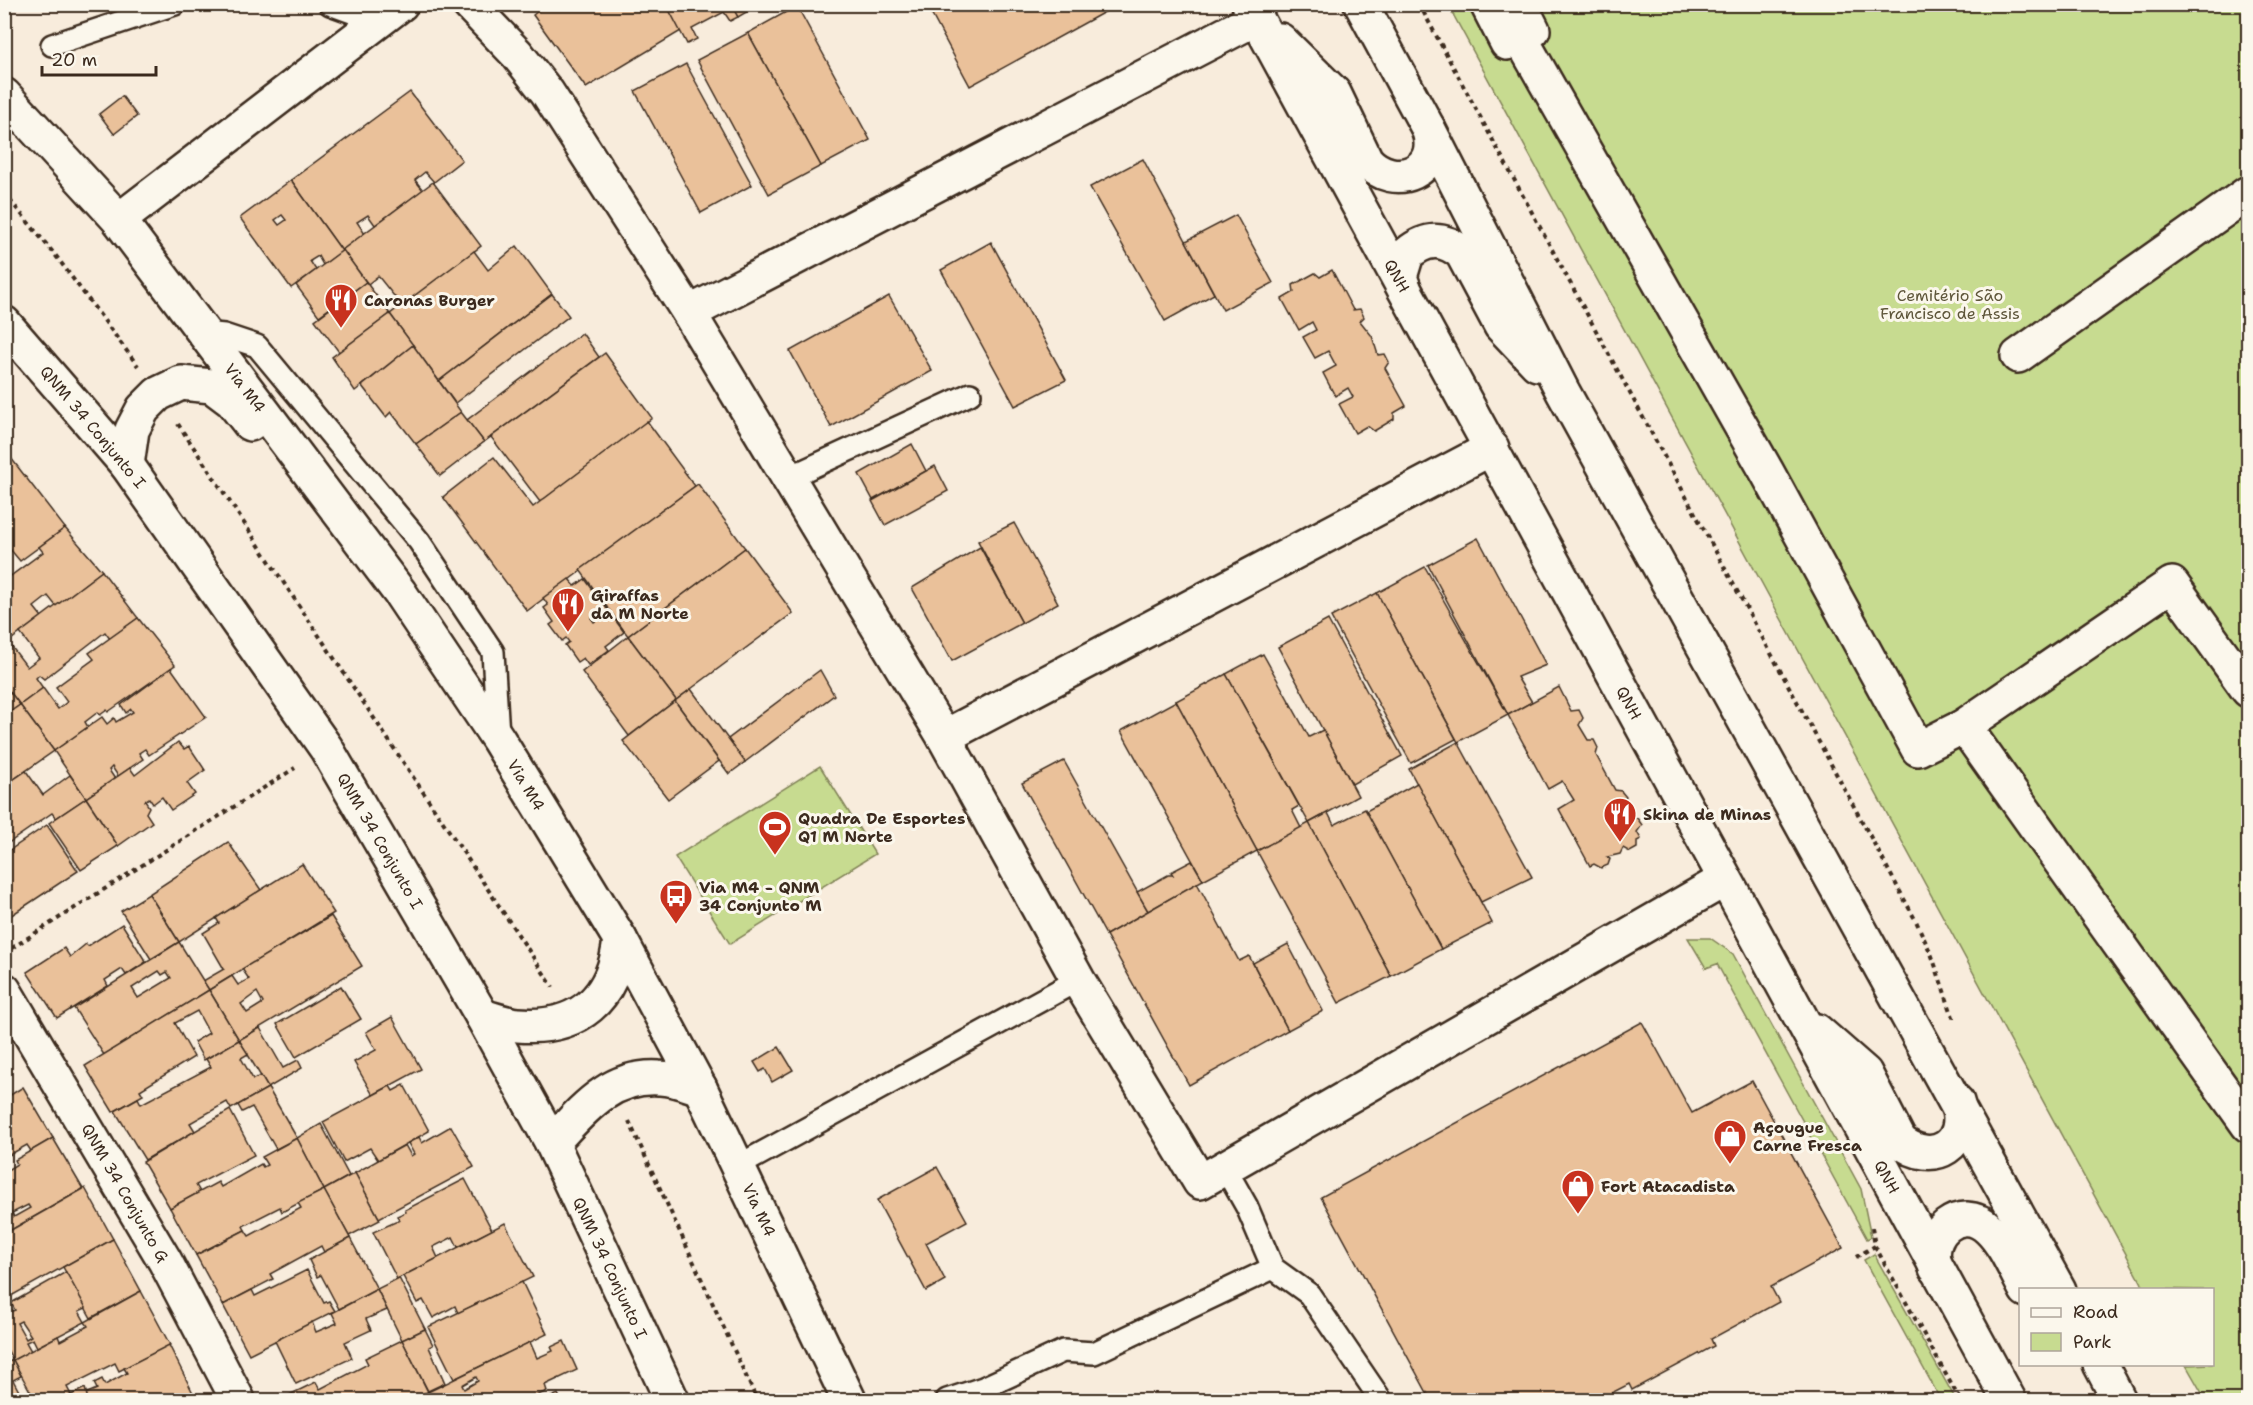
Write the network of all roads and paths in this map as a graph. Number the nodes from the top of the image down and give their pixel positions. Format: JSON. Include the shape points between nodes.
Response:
{"nodes":[{"id":1,"x":175,"y":4,"type":"edge"},
{"id":2,"x":330,"y":4,"type":"edge"},
{"id":3,"x":469,"y":4,"type":"edge"},
{"id":4,"x":1361,"y":4,"type":"edge"},
{"id":5,"x":1419,"y":4,"type":"edge"},
{"id":6,"x":1487,"y":4,"type":"edge"},
{"id":7,"x":1520,"y":4,"type":"edge"},
{"id":8,"x":1253,"y":11,"type":"edge"},
{"id":9,"x":391,"y":13,"type":"edge"},
{"id":10,"x":1520,"y":37,"type":"junction"},
{"id":11,"x":52,"y":45,"type":"dead end"},
{"id":12,"x":4,"y":95,"type":"edge"},
{"id":13,"x":1428,"y":128,"type":"junction"},
{"id":14,"x":4,"y":193,"type":"edge"},
{"id":15,"x":2248,"y":193,"type":"edge"},
{"id":16,"x":119,"y":220,"type":"junction"},
{"id":17,"x":1404,"y":288,"type":"junction"},
{"id":18,"x":689,"y":313,"type":"junction"},
{"id":19,"x":6,"y":329,"type":"edge"},
{"id":20,"x":204,"y":333,"type":"junction"},
{"id":21,"x":2018,"y":356,"type":"dead end"},
{"id":22,"x":1563,"y":392,"type":"junction"},
{"id":23,"x":158,"y":394,"type":"junction"},
{"id":24,"x":970,"y":394,"type":"dead end"},
{"id":25,"x":1492,"y":448,"type":"junction"},
{"id":26,"x":127,"y":465,"type":"junction"},
{"id":27,"x":788,"y":478,"type":"junction"},
{"id":28,"x":400,"y":593,"type":"junction"},
{"id":29,"x":2248,"y":690,"type":"edge"},
{"id":30,"x":1964,"y":726,"type":"junction"},
{"id":31,"x":944,"y":737,"type":"junction"},
{"id":32,"x":498,"y":739,"type":"junction"},
{"id":33,"x":326,"y":748,"type":"junction"},
{"id":34,"x":1724,"y":880,"type":"junction"},
{"id":35,"x":620,"y":939,"type":"junction"},
{"id":36,"x":4,"y":953,"type":"edge"},
{"id":37,"x":1078,"y":980,"type":"junction"},
{"id":38,"x":4,"y":990,"type":"edge"},
{"id":39,"x":482,"y":1016,"type":"junction"},
{"id":40,"x":1800,"y":1016,"type":"junction"},
{"id":41,"x":574,"y":1018,"type":"junction"},
{"id":42,"x":1955,"y":1024,"type":"dead end"},
{"id":43,"x":613,"y":1087,"type":"junction"},
{"id":44,"x":700,"y":1088,"type":"junction"},
{"id":45,"x":1957,"y":1102,"type":"junction"},
{"id":46,"x":2248,"y":1125,"type":"edge"},
{"id":47,"x":552,"y":1143,"type":"junction"},
{"id":48,"x":738,"y":1166,"type":"junction"},
{"id":49,"x":1225,"y":1168,"type":"junction"},
{"id":50,"x":1875,"y":1246,"type":"dead end"},
{"id":51,"x":1856,"y":1257,"type":"dead end"},
{"id":52,"x":1273,"y":1268,"type":"junction"},
{"id":53,"x":1936,"y":1268,"type":"junction"},
{"id":54,"x":2025,"y":1288,"type":"edge"},
{"id":55,"x":2058,"y":1288,"type":"edge"},
{"id":56,"x":2101,"y":1367,"type":"edge"},
{"id":57,"x":238,"y":1401,"type":"edge"},
{"id":58,"x":672,"y":1401,"type":"edge"},
{"id":59,"x":757,"y":1401,"type":"edge"},
{"id":60,"x":849,"y":1401,"type":"edge"},
{"id":61,"x":947,"y":1401,"type":"edge"},
{"id":62,"x":1381,"y":1401,"type":"edge"},
{"id":63,"x":2009,"y":1401,"type":"edge"},
{"id":64,"x":2119,"y":1401,"type":"edge"}],
"edges":[{"from":1,"to":11,"type":"lane"},
{"from":2,"to":9,"type":"lane"},
{"from":3,"to":18,"type":"street","via":[[547,92]]},
{"from":4,"to":13,"type":"street"},
{"from":5,"to":42,"type":"path","via":[[1916,921]]},
{"from":6,"to":10,"type":"street","via":[[1507,43]]},
{"from":7,"to":10,"type":"street","via":[[1533,30]]},
{"from":8,"to":13,"type":"street","via":[[1334,93],[1374,169],[1395,177],[1417,170],[1431,151]]},
{"from":8,"to":17,"type":"street","name":"QNH"},
{"from":8,"to":18,"type":"street"},
{"from":9,"to":16,"type":"street"},
{"from":10,"to":30,"type":"street","via":[[1767,472],[1918,749]]},
{"from":12,"to":16,"type":"street","name":"Via M4"},
{"from":13,"to":22,"type":"street"},
{"from":14,"to":23,"type":"path"},
{"from":15,"to":21,"type":"street"},
{"from":16,"to":20,"type":"street","name":"Via M4"},
{"from":17,"to":22,"type":"street","via":[[1400,277],[1407,254],[1427,241],[1452,244],[1462,253],[1501,326]]},
{"from":17,"to":25,"type":"street","name":"QNH"},
{"from":18,"to":27,"type":"street"},
{"from":19,"to":26,"type":"street","name":"QNM 34 Conjunto I"},
{"from":20,"to":28,"type":"street","name":"Via M4"},
{"from":20,"to":32,"type":"lane","via":[[256,346],[419,542],[493,652]]},
{"from":22,"to":45,"type":"street"},
{"from":23,"to":26,"type":"street","via":[[143,409],[132,430]]},
{"from":23,"to":28,"type":"street","via":[[181,383],[212,386],[232,401],[331,530]]},
{"from":23,"to":41,"type":"path"},
{"from":24,"to":27,"type":"lane"},
{"from":25,"to":31,"type":"street"},
{"from":25,"to":34,"type":"street","name":"QNH"},
{"from":26,"to":33,"type":"street","name":"QNM 34 Conjunto I"},
{"from":27,"to":31,"type":"street"},
{"from":28,"to":32,"type":"street","name":"Via M4"},
{"from":29,"to":30,"type":"street","via":[[2172,584]]},
{"from":30,"to":46,"type":"street"},
{"from":31,"to":37,"type":"street"},
{"from":32,"to":35,"type":"street","name":"Via M4"},
{"from":33,"to":36,"type":"path"},
{"from":33,"to":39,"type":"street","name":"QNM 34 Conjunto I"},
{"from":34,"to":40,"type":"street","name":"QNH"},
{"from":34,"to":49,"type":"street"},
{"from":35,"to":41,"type":"street","via":[[618,963],[610,983],[594,1004]]},
{"from":35,"to":44,"type":"street","name":"Via M4"},
{"from":37,"to":48,"type":"lane"},
{"from":37,"to":49,"type":"street","via":[[1200,1182]]},
{"from":38,"to":57,"type":"street","name":"QNM 34 Conjunto G","via":[[165,1261]]},
{"from":39,"to":41,"type":"street","via":[[516,1025]]},
{"from":39,"to":47,"type":"street","name":"QNM 34 Conjunto I"},
{"from":40,"to":45,"type":"street","via":[[1865,1073],[1900,1141],[1908,1148],[1930,1153],[1951,1144],[1961,1124]]},
{"from":40,"to":53,"type":"street","name":"QNH"},
{"from":43,"to":44,"type":"street","via":[[637,1079],[660,1078]]},
{"from":43,"to":47,"type":"street","via":[[593,1099]]},
{"from":43,"to":59,"type":"path"},
{"from":44,"to":48,"type":"street","name":"Via M4"},
{"from":45,"to":55,"type":"street"},
{"from":47,"to":58,"type":"street","name":"QNM 34 Conjunto I"},
{"from":48,"to":60,"type":"street","name":"Via M4"},
{"from":49,"to":52,"type":"lane"},
{"from":50,"to":51,"type":"path"},
{"from":52,"to":61,"type":"lane","via":[[1094,1353],[1063,1351]]},
{"from":52,"to":62,"type":"lane","via":[[1309,1294]]},
{"from":53,"to":54,"type":"street","via":[[1932,1248],[1942,1229],[1964,1219],[1976,1220],[1997,1238]]},
{"from":53,"to":63,"type":"street","name":"QNH"},
{"from":56,"to":64,"type":"street"}]}
